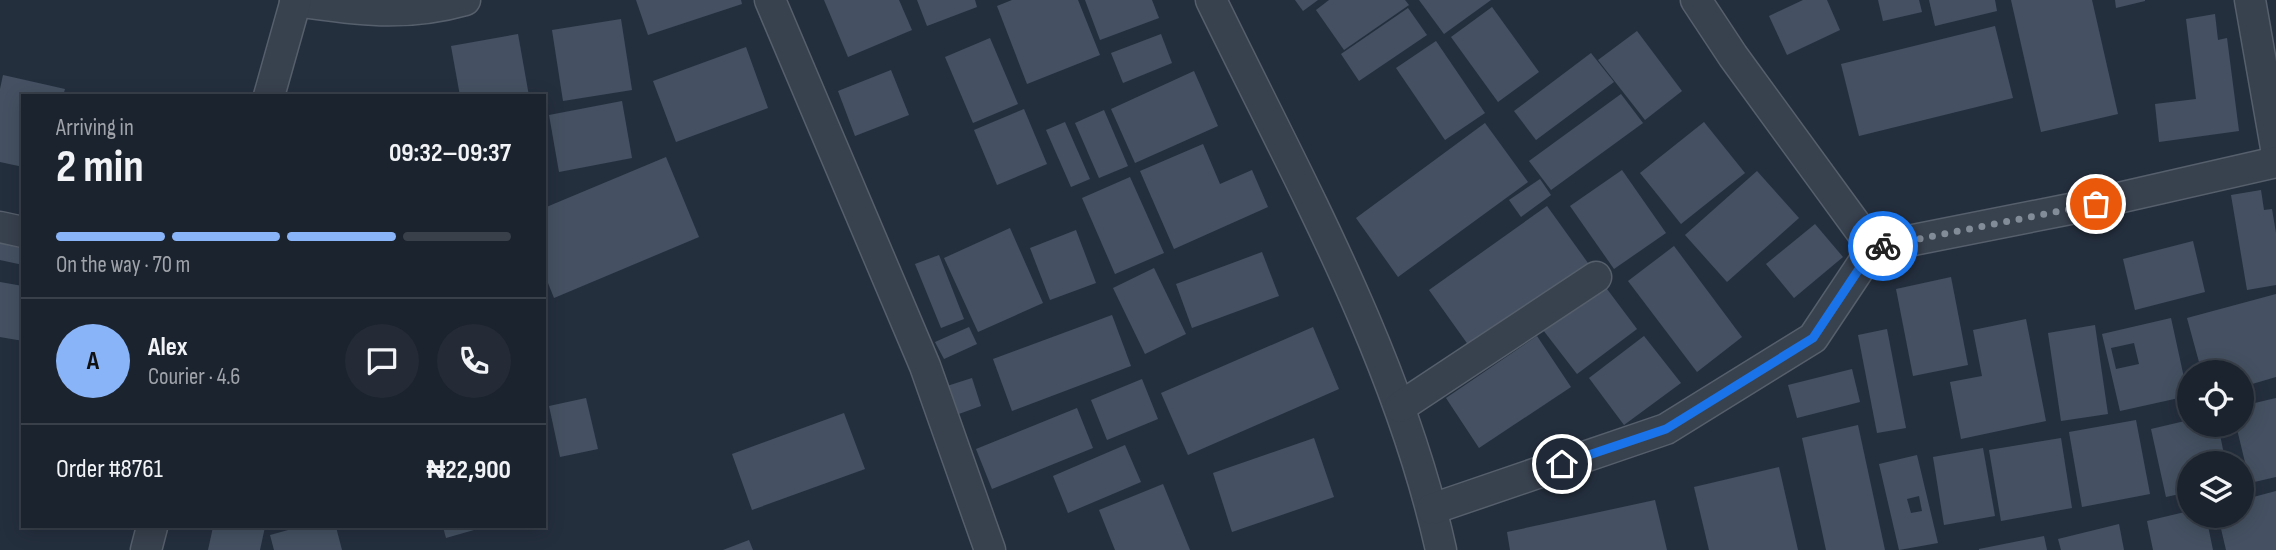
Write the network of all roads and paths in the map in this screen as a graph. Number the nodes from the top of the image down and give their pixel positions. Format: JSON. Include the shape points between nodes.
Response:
{"nodes":[{"id":1,"x":465,"y":0,"type":"edge"},
{"id":2,"x":770,"y":0,"type":"edge"},
{"id":3,"x":1211,"y":0,"type":"edge"},
{"id":4,"x":1696,"y":0,"type":"edge"},
{"id":5,"x":2250,"y":0,"type":"edge"},
{"id":6,"x":296,"y":1,"type":"edge"},
{"id":7,"x":270,"y":94,"type":"edge"},
{"id":8,"x":2276,"y":148,"type":"edge"},
{"id":9,"x":2276,"y":162,"type":"edge"},
{"id":10,"x":0,"y":227,"type":"edge"},
{"id":11,"x":21,"y":232,"type":"edge"},
{"id":12,"x":1873,"y":248,"type":"junction"},
{"id":13,"x":1596,"y":277,"type":"dead end"},
{"id":14,"x":1400,"y":407,"type":"junction"},
{"id":15,"x":1432,"y":509,"type":"junction"},
{"id":16,"x":152,"y":528,"type":"edge"},
{"id":17,"x":146,"y":550,"type":"edge"},
{"id":18,"x":990,"y":550,"type":"edge"},
{"id":19,"x":1441,"y":550,"type":"edge"}],
"edges":[{"from":1,"to":6,"type":"street","via":[[434,9],[370,12]]},
{"from":2,"to":18,"type":"street","via":[[925,366]]},
{"from":3,"to":14,"type":"street","via":[[1330,246]]},
{"from":4,"to":12,"type":"street"},
{"from":5,"to":8,"type":"street"},
{"from":6,"to":7,"type":"street"},
{"from":9,"to":12,"type":"street"},
{"from":10,"to":11,"type":"street"},
{"from":12,"to":15,"type":"street","via":[[1813,338],[1666,429]]},
{"from":13,"to":14,"type":"street"},
{"from":14,"to":15,"type":"street"},
{"from":15,"to":19,"type":"street"},
{"from":16,"to":17,"type":"street"}]}
